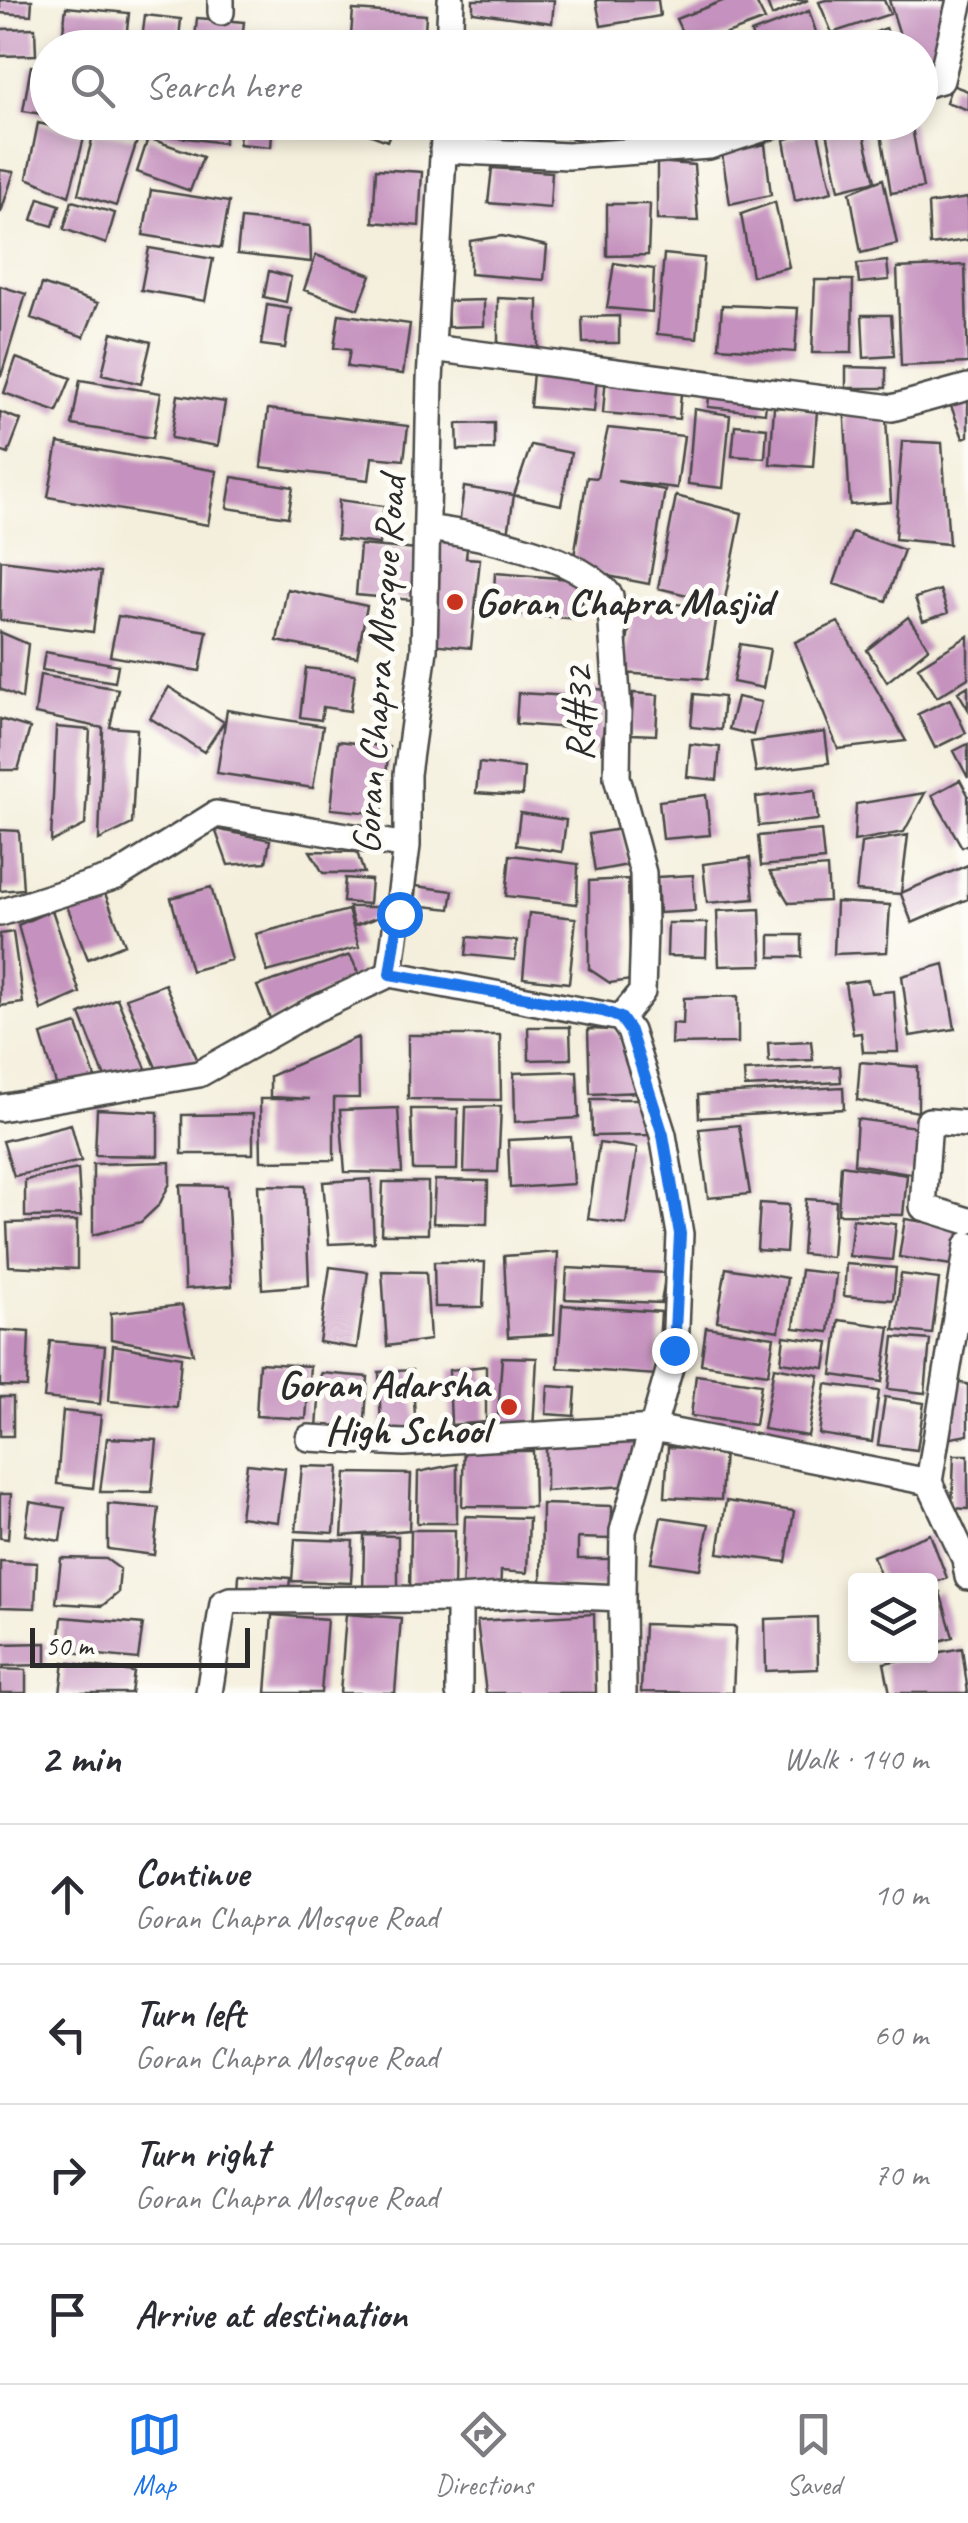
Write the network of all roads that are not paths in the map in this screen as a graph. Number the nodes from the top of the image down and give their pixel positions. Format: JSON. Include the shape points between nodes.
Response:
{"nodes":[{"id":1,"x":452,"y":0,"type":"edge"},
{"id":2,"x":960,"y":0,"type":"edge"},
{"id":3,"x":450,"y":30,"type":"edge"},
{"id":4,"x":938,"y":81,"type":"edge"},
{"id":5,"x":444,"y":140,"type":"edge"},
{"id":6,"x":728,"y":140,"type":"edge"},
{"id":7,"x":443,"y":150,"type":"junction"},
{"id":8,"x":432,"y":348,"type":"junction"},
{"id":9,"x":968,"y":387,"type":"edge"},
{"id":10,"x":428,"y":528,"type":"junction"},
{"id":11,"x":407,"y":846,"type":"junction"},
{"id":12,"x":0,"y":913,"type":"edge"},
{"id":13,"x":390,"y":974,"type":"junction"},
{"id":14,"x":621,"y":1018,"type":"junction"},
{"id":15,"x":0,"y":1108,"type":"edge"},
{"id":16,"x":968,"y":1124,"type":"edge"},
{"id":17,"x":968,"y":1222,"type":"edge"},
{"id":18,"x":968,"y":1245,"type":"edge"},
{"id":19,"x":654,"y":1428,"type":"junction"},
{"id":20,"x":309,"y":1438,"type":"dead end"},
{"id":21,"x":929,"y":1482,"type":"junction"},
{"id":22,"x":968,"y":1577,"type":"edge"},
{"id":23,"x":622,"y":1598,"type":"junction"},
{"id":24,"x":459,"y":1599,"type":"junction"},
{"id":25,"x":208,"y":1693,"type":"edge"},
{"id":26,"x":459,"y":1693,"type":"edge"},
{"id":27,"x":623,"y":1693,"type":"edge"}],
"edges":[{"from":1,"to":3,"type":"street"},
{"from":2,"to":4,"type":"street"},
{"from":5,"to":7,"type":"street","name":"Goran Chapra Mosque Road"},
{"from":6,"to":7,"type":"street","via":[[568,156]]},
{"from":7,"to":8,"type":"street","name":"Goran Chapra Mosque Road"},
{"from":8,"to":9,"type":"street","via":[[892,408]]},
{"from":8,"to":10,"type":"street","name":"Goran Chapra Mosque Road"},
{"from":10,"to":11,"type":"street","name":"Goran Chapra Mosque Road","via":[[424,650],[406,774]]},
{"from":10,"to":14,"type":"street","name":"Rd#32","via":[[516,545],[610,596],[616,778],[642,873],[644,928],[642,992]]},
{"from":11,"to":12,"type":"street","via":[[216,814],[118,876]]},
{"from":11,"to":13,"type":"street","name":"Goran Chapra Mosque Road"},
{"from":13,"to":14,"type":"street"},
{"from":13,"to":15,"type":"street","via":[[198,1074]]},
{"from":14,"to":19,"type":"street","via":[[663,1135],[680,1234],[674,1350]]},
{"from":16,"to":17,"type":"street","via":[[929,1121],[922,1207]]},
{"from":18,"to":21,"type":"street"},
{"from":19,"to":20,"type":"street","via":[[404,1443]]},
{"from":19,"to":21,"type":"street"},
{"from":19,"to":23,"type":"street","via":[[623,1531]]},
{"from":21,"to":22,"type":"street"},
{"from":23,"to":24,"type":"street"},
{"from":23,"to":27,"type":"street"},
{"from":24,"to":25,"type":"street","via":[[230,1600],[223,1604]]},
{"from":24,"to":26,"type":"street"}]}
